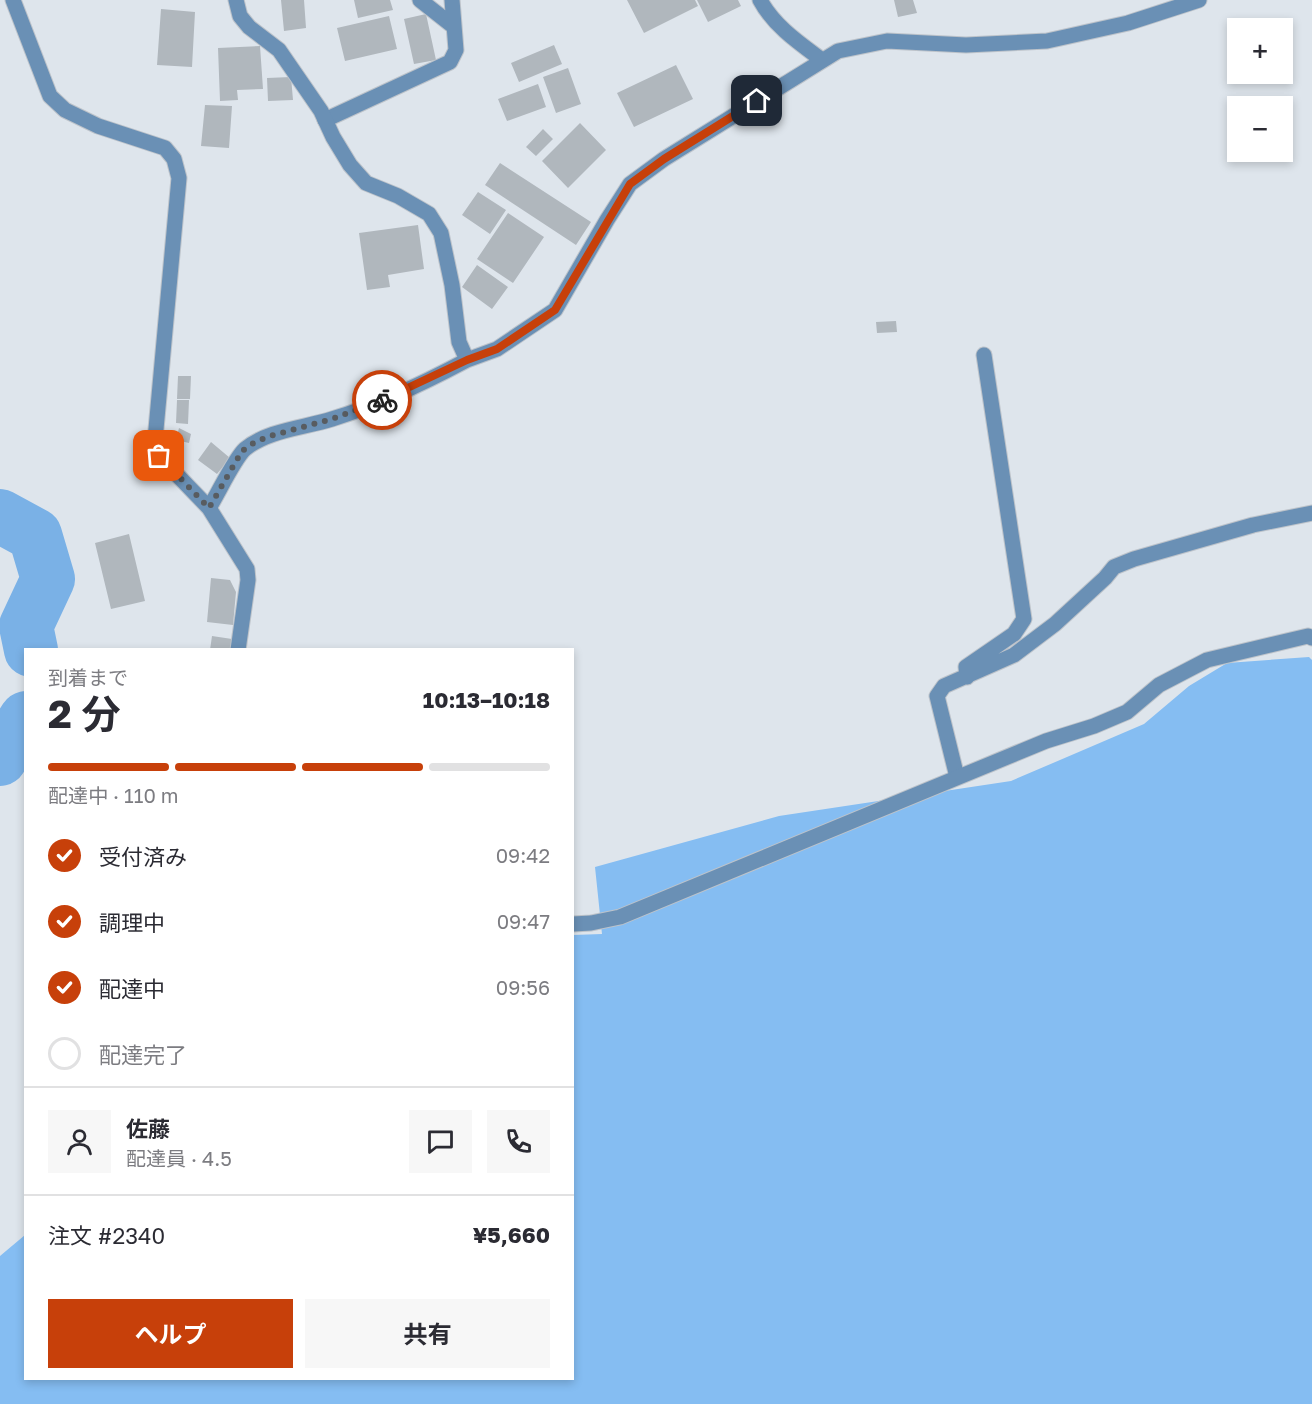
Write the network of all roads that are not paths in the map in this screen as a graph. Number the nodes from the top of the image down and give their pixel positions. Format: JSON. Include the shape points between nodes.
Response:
{"nodes":[{"id":1,"x":13,"y":0,"type":"edge"},
{"id":2,"x":236,"y":0,"type":"edge"},
{"id":3,"x":420,"y":0,"type":"edge"},
{"id":4,"x":452,"y":0,"type":"edge"},
{"id":5,"x":760,"y":0,"type":"edge"},
{"id":6,"x":1199,"y":0,"type":"edge"},
{"id":7,"x":453,"y":26,"type":"junction"},
{"id":8,"x":822,"y":60,"type":"junction"},
{"id":9,"x":325,"y":120,"type":"junction"},
{"id":10,"x":984,"y":355,"type":"dead end"},
{"id":11,"x":467,"y":360,"type":"junction"},
{"id":12,"x":209,"y":508,"type":"junction"},
{"id":13,"x":1312,"y":513,"type":"edge"},
{"id":14,"x":1312,"y":638,"type":"edge"},
{"id":15,"x":238,"y":648,"type":"edge"},
{"id":16,"x":967,"y":677,"type":"junction"},
{"id":17,"x":957,"y":777,"type":"junction"},
{"id":18,"x":574,"y":924,"type":"edge"}],
"edges":[{"from":1,"to":12,"type":"street","via":[[50,96],[65,110],[98,126],[165,148],[174,159],[179,178],[155,440],[159,456]]},
{"from":2,"to":9,"type":"street","via":[[240,16],[279,50]]},
{"from":3,"to":7,"type":"street"},
{"from":4,"to":7,"type":"street"},
{"from":5,"to":8,"type":"street","via":[[766,12]]},
{"from":6,"to":8,"type":"street","via":[[1128,23],[1047,41],[976,45],[887,41],[838,51]]},
{"from":7,"to":9,"type":"street","via":[[456,50],[450,62]]},
{"from":8,"to":11,"type":"street","via":[[630,184],[555,310],[497,349]]},
{"from":9,"to":11,"type":"street","via":[[350,165],[366,183],[429,214],[441,233],[459,342]]},
{"from":10,"to":16,"type":"street","via":[[1024,619],[1014,634],[966,667]]},
{"from":11,"to":12,"type":"street","via":[[377,402],[255,442],[242,451]]},
{"from":12,"to":15,"type":"street","via":[[247,569]]},
{"from":13,"to":16,"type":"street","via":[[1253,525],[1114,567],[1055,624],[1014,656]]},
{"from":14,"to":17,"type":"street","via":[[1207,660],[1159,685],[1127,712]]},
{"from":16,"to":17,"type":"street","via":[[944,686],[937,696]]},
{"from":17,"to":18,"type":"street","via":[[620,917]]}]}
